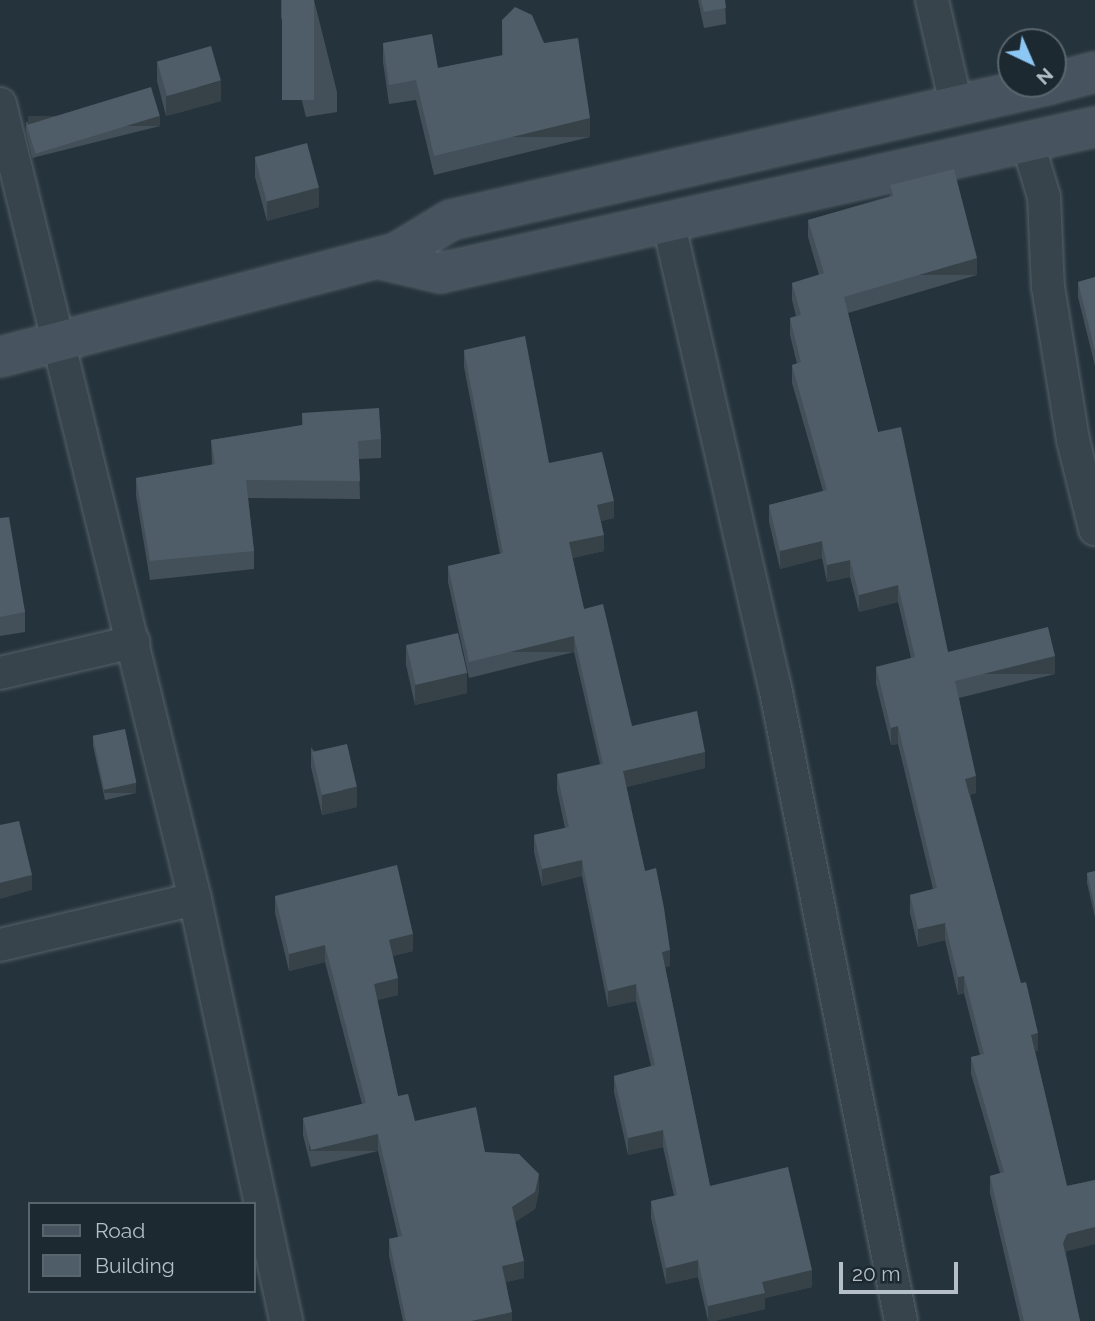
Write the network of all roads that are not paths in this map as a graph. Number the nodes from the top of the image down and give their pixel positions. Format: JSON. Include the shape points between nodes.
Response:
{"nodes":[{"id":1,"x":932,"y":0,"type":"edge"},
{"id":2,"x":1095,"y":72,"type":"edge"},
{"id":3,"x":1067,"y":80,"type":"edge"},
{"id":4,"x":997,"y":98,"type":"edge"},
{"id":5,"x":0,"y":104,"type":"edge"},
{"id":6,"x":957,"y":108,"type":"junction"},
{"id":7,"x":1095,"y":127,"type":"edge"},
{"id":8,"x":1028,"y":144,"type":"junction"},
{"id":9,"x":669,"y":225,"type":"junction"},
{"id":10,"x":397,"y":253,"type":"junction"},
{"id":11,"x":61,"y":344,"type":"junction"},
{"id":12,"x":0,"y":357,"type":"edge"},
{"id":13,"x":1084,"y":437,"type":"edge"},
{"id":14,"x":1095,"y":529,"type":"edge"},
{"id":15,"x":133,"y":642,"type":"junction"},
{"id":16,"x":0,"y":673,"type":"edge"},
{"id":17,"x":195,"y":899,"type":"junction"},
{"id":18,"x":0,"y":945,"type":"edge"},
{"id":19,"x":286,"y":1321,"type":"edge"},
{"id":20,"x":901,"y":1321,"type":"edge"}],
"edges":[{"from":1,"to":6,"type":"street"},
{"from":2,"to":3,"type":"street"},
{"from":4,"to":6,"type":"street"},
{"from":5,"to":11,"type":"street"},
{"from":6,"to":10,"type":"street","via":[[451,220]]},
{"from":7,"to":8,"type":"street"},
{"from":8,"to":9,"type":"street"},
{"from":8,"to":13,"type":"street","via":[[1044,197],[1048,288]]},
{"from":9,"to":10,"type":"street","via":[[440,273],[385,260]]},
{"from":9,"to":20,"type":"street","via":[[775,687]]},
{"from":10,"to":11,"type":"street"},
{"from":11,"to":12,"type":"street"},
{"from":11,"to":15,"type":"street"},
{"from":13,"to":14,"type":"street"},
{"from":15,"to":16,"type":"street"},
{"from":15,"to":17,"type":"street"},
{"from":17,"to":18,"type":"street"},
{"from":17,"to":19,"type":"street"}]}
